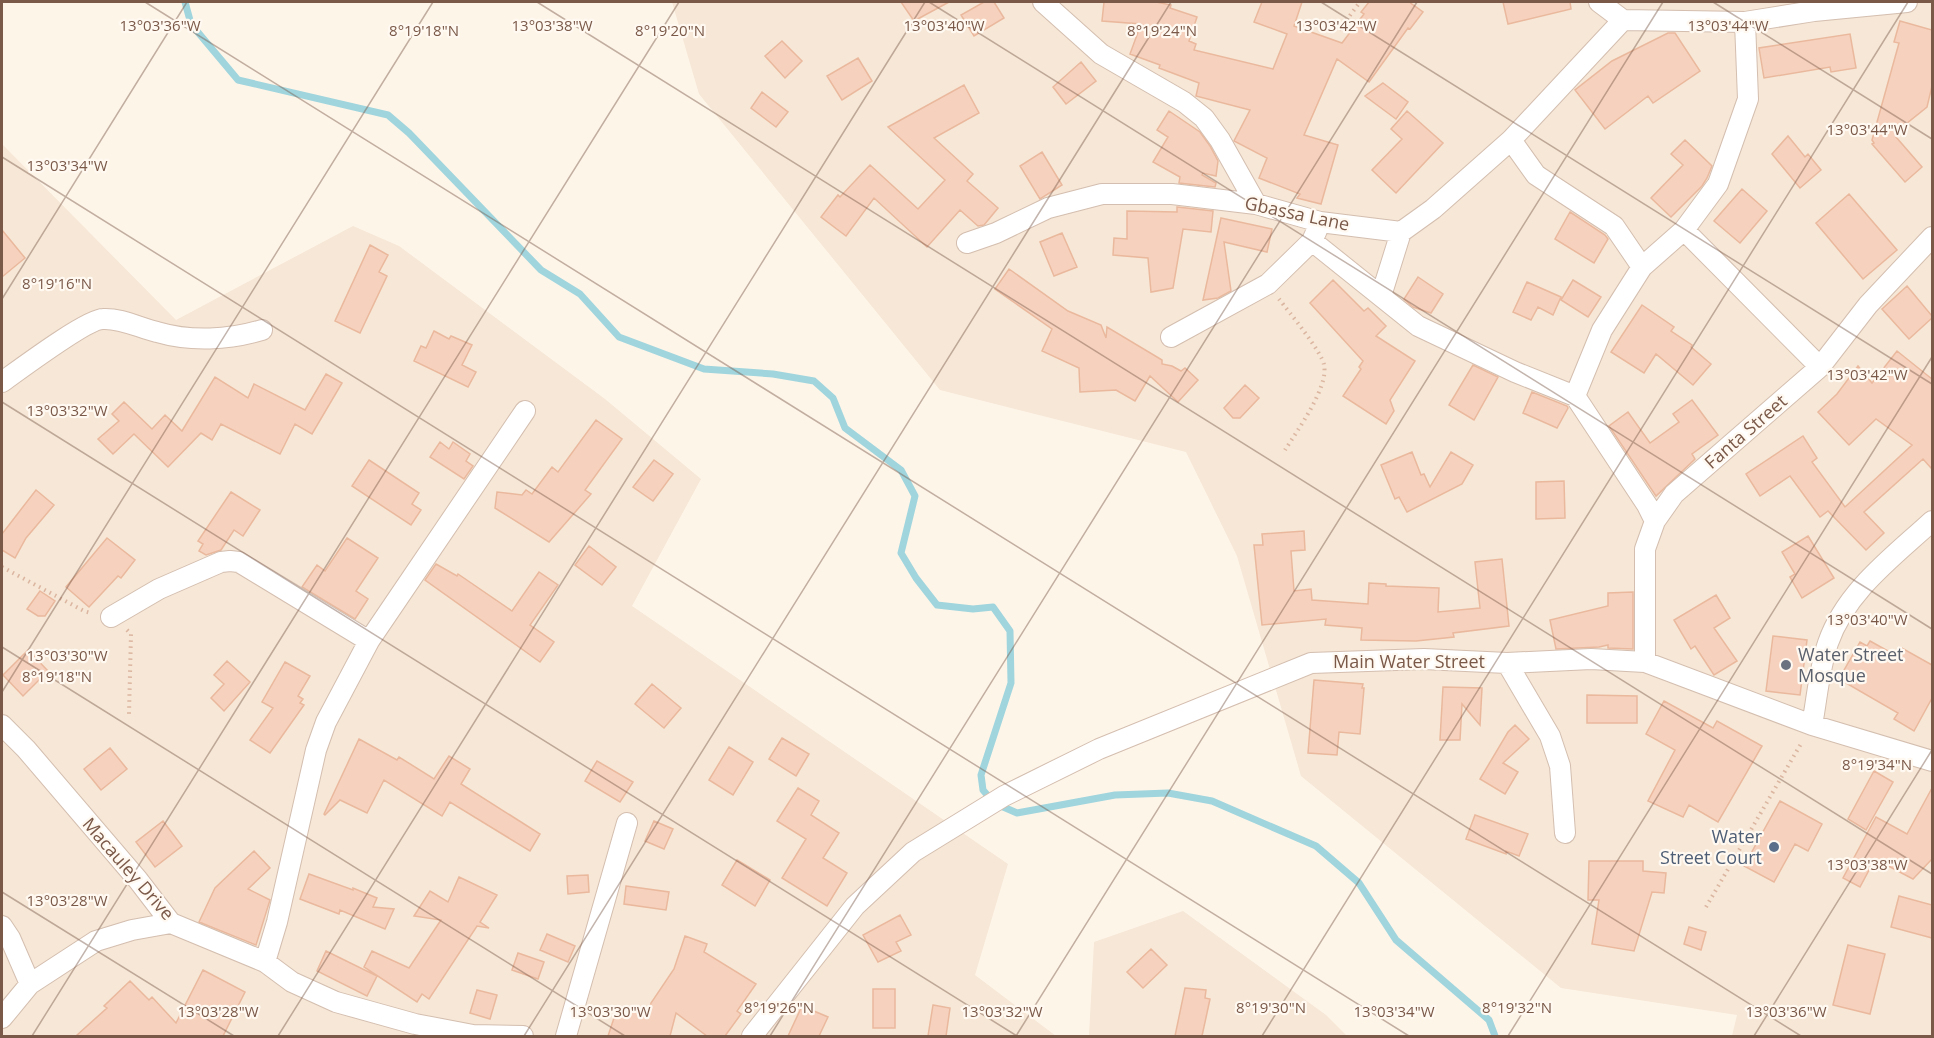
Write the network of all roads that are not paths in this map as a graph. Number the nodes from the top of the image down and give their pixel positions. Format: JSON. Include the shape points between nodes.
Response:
{"nodes":[{"id":1,"x":1043,"y":2,"type":"edge"},
{"id":2,"x":1599,"y":2,"type":"edge"},
{"id":3,"x":1907,"y":2,"type":"edge"},
{"id":4,"x":1813,"y":6,"type":"edge"},
{"id":5,"x":1623,"y":20,"type":"junction"},
{"id":6,"x":1745,"y":22,"type":"junction"},
{"id":7,"x":1511,"y":140,"type":"junction"},
{"id":8,"x":1256,"y":204,"type":"junction"},
{"id":9,"x":1320,"y":222,"type":"junction"},
{"id":10,"x":1684,"y":230,"type":"junction"},
{"id":11,"x":1401,"y":232,"type":"junction"},
{"id":12,"x":1932,"y":237,"type":"edge"},
{"id":13,"x":1312,"y":241,"type":"junction"},
{"id":14,"x":967,"y":243,"type":"dead end"},
{"id":15,"x":1642,"y":267,"type":"junction"},
{"id":16,"x":1381,"y":296,"type":"junction"},
{"id":17,"x":262,"y":330,"type":"dead end"},
{"id":18,"x":1171,"y":337,"type":"dead end"},
{"id":19,"x":1820,"y":367,"type":"junction"},
{"id":20,"x":2,"y":382,"type":"edge"},
{"id":21,"x":1575,"y":396,"type":"junction"},
{"id":22,"x":525,"y":411,"type":"dead end"},
{"id":23,"x":1655,"y":521,"type":"junction"},
{"id":24,"x":1932,"y":521,"type":"edge"},
{"id":25,"x":111,"y":617,"type":"road end"},
{"id":26,"x":369,"y":641,"type":"junction"},
{"id":27,"x":1645,"y":662,"type":"junction"},
{"id":28,"x":1507,"y":663,"type":"junction"},
{"id":29,"x":2,"y":725,"type":"edge"},
{"id":30,"x":1812,"y":725,"type":"junction"},
{"id":31,"x":1932,"y":761,"type":"edge"},
{"id":32,"x":627,"y":823,"type":"dead end"},
{"id":33,"x":1565,"y":833,"type":"dead end"},
{"id":34,"x":171,"y":923,"type":"junction"},
{"id":35,"x":2,"y":927,"type":"edge"},
{"id":36,"x":265,"y":962,"type":"junction"},
{"id":37,"x":30,"y":984,"type":"junction"},
{"id":38,"x":2,"y":1018,"type":"edge"},
{"id":39,"x":523,"y":1036,"type":"edge"},
{"id":40,"x":566,"y":1036,"type":"edge"},
{"id":41,"x":752,"y":1036,"type":"edge"}],
"edges":[{"from":1,"to":8,"type":"street","via":[[1101,54],[1184,102],[1204,118]]},
{"from":2,"to":5,"type":"street"},
{"from":3,"to":4,"type":"street"},
{"from":4,"to":6,"type":"street"},
{"from":5,"to":6,"type":"street"},
{"from":5,"to":7,"type":"street"},
{"from":6,"to":10,"type":"street","via":[[1748,99],[1718,184]]},
{"from":7,"to":11,"type":"street"},
{"from":7,"to":15,"type":"street","via":[[1536,175],[1614,226]]},
{"from":8,"to":9,"type":"street","name":"Gbassa Lane"},
{"from":8,"to":14,"type":"street","name":"Gbassa Lane","via":[[1172,194],[1102,194],[1048,208]]},
{"from":9,"to":11,"type":"street","name":"Gbassa Lane"},
{"from":9,"to":13,"type":"street"},
{"from":10,"to":15,"type":"street"},
{"from":10,"to":19,"type":"street"},
{"from":11,"to":16,"type":"street"},
{"from":12,"to":19,"type":"street","name":"Fanta Street","via":[[1868,305]]},
{"from":13,"to":16,"type":"street"},
{"from":13,"to":18,"type":"street","via":[[1268,284]]},
{"from":15,"to":21,"type":"street","via":[[1602,330]]},
{"from":16,"to":21,"type":"street","via":[[1418,326]]},
{"from":17,"to":20,"type":"street","via":[[239,337],[183,338],[102,318]]},
{"from":19,"to":23,"type":"street","name":"Fanta Street","via":[[1674,494]]},
{"from":21,"to":23,"type":"street"},
{"from":22,"to":26,"type":"street"},
{"from":23,"to":27,"type":"street","name":"Fanta Street","via":[[1645,549]]},
{"from":24,"to":30,"type":"street","via":[[1864,584],[1841,615],[1828,644]]},
{"from":25,"to":26,"type":"street","via":[[159,590],[230,561],[239,562]]},
{"from":26,"to":36,"type":"street","via":[[326,722],[316,750],[278,922]]},
{"from":27,"to":28,"type":"street","name":"Main Water Street","via":[[1591,659]]},
{"from":27,"to":30,"type":"street","name":"Main Water Street"},
{"from":28,"to":33,"type":"street","via":[[1550,736],[1560,766]]},
{"from":28,"to":41,"type":"street","name":"Main Water Street","via":[[1424,659],[1311,663],[1099,749],[1004,796],[913,852],[855,906]]},
{"from":29,"to":34,"type":"street","name":"Macauley Drive"},
{"from":30,"to":31,"type":"street","name":"Main Water Street"},
{"from":32,"to":40,"type":"street"},
{"from":34,"to":36,"type":"street","name":"Macauley Drive"},
{"from":34,"to":37,"type":"street","via":[[96,941]]},
{"from":35,"to":37,"type":"street"},
{"from":36,"to":39,"type":"street","name":"Macauley Drive","via":[[292,982],[336,1002],[473,1035]]},
{"from":37,"to":38,"type":"street"}]}
